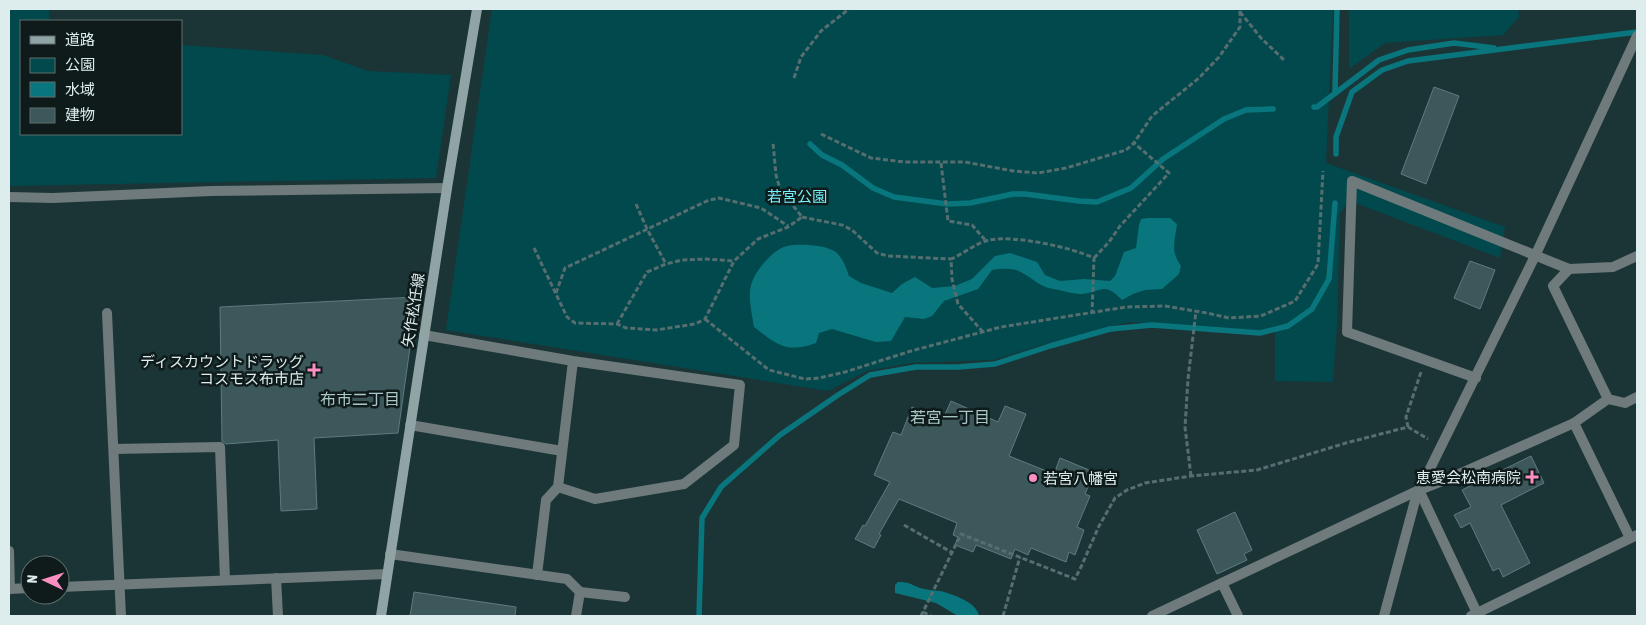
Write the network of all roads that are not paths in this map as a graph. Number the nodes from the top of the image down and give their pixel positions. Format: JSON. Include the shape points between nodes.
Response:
{"nodes":[{"id":1,"x":477,"y":9,"type":"edge"},
{"id":2,"x":1636,"y":39,"type":"edge"},
{"id":3,"x":447,"y":188,"type":"junction"},
{"id":4,"x":9,"y":197,"type":"edge"},
{"id":5,"x":1535,"y":256,"type":"junction"},
{"id":6,"x":1637,"y":256,"type":"edge"},
{"id":7,"x":1569,"y":269,"type":"junction"},
{"id":8,"x":107,"y":313,"type":"dead end"},
{"id":9,"x":424,"y":335,"type":"junction"},
{"id":10,"x":573,"y":360,"type":"junction"},
{"id":11,"x":1476,"y":378,"type":"junction"},
{"id":12,"x":1637,"y":397,"type":"edge"},
{"id":13,"x":1608,"y":399,"type":"junction"},
{"id":14,"x":1574,"y":423,"type":"junction"},
{"id":15,"x":410,"y":424,"type":"junction"},
{"id":16,"x":114,"y":449,"type":"junction"},
{"id":17,"x":562,"y":451,"type":"junction"},
{"id":18,"x":558,"y":487,"type":"junction"},
{"id":19,"x":1419,"y":490,"type":"junction"},
{"id":20,"x":1633,"y":537,"type":"edge"},
{"id":21,"x":9,"y":552,"type":"edge"},
{"id":22,"x":390,"y":554,"type":"junction"},
{"id":23,"x":387,"y":574,"type":"junction"},
{"id":24,"x":537,"y":575,"type":"junction"},
{"id":25,"x":276,"y":578,"type":"junction"},
{"id":26,"x":225,"y":580,"type":"junction"},
{"id":27,"x":120,"y":583,"type":"junction"},
{"id":28,"x":1222,"y":583,"type":"junction"},
{"id":29,"x":70,"y":586,"type":"edge"},
{"id":30,"x":10,"y":589,"type":"edge"},
{"id":31,"x":580,"y":592,"type":"junction"},
{"id":32,"x":625,"y":597,"type":"dead end"},
{"id":33,"x":1474,"y":615,"type":"edge"},
{"id":34,"x":121,"y":616,"type":"edge"},
{"id":35,"x":278,"y":616,"type":"edge"},
{"id":36,"x":381,"y":616,"type":"edge"},
{"id":37,"x":576,"y":616,"type":"edge"},
{"id":38,"x":1152,"y":616,"type":"edge"},
{"id":39,"x":1238,"y":616,"type":"edge"},
{"id":40,"x":1384,"y":616,"type":"edge"}],
"edges":[{"from":1,"to":3,"type":"main road","name":"矢作松任線"},
{"from":2,"to":5,"type":"street"},
{"from":3,"to":4,"type":"street"},
{"from":3,"to":9,"type":"main road","name":"矢作松任線"},
{"from":5,"to":7,"type":"street"},
{"from":5,"to":11,"type":"street"},
{"from":5,"to":11,"type":"street","via":[[1352,181],[1347,332]]},
{"from":6,"to":7,"type":"street","via":[[1612,267]]},
{"from":7,"to":13,"type":"street","via":[[1553,286]]},
{"from":8,"to":16,"type":"street"},
{"from":9,"to":10,"type":"street"},
{"from":9,"to":15,"type":"main road","name":"矢作松任線"},
{"from":10,"to":17,"type":"street"},
{"from":10,"to":18,"type":"street","via":[[740,385],[734,445],[684,484],[595,499]]},
{"from":11,"to":19,"type":"street"},
{"from":12,"to":13,"type":"street","via":[[1625,403]]},
{"from":13,"to":14,"type":"street"},
{"from":14,"to":19,"type":"street"},
{"from":14,"to":20,"type":"street"},
{"from":15,"to":17,"type":"street"},
{"from":15,"to":22,"type":"main road","name":"矢作松任線"},
{"from":16,"to":26,"type":"street","via":[[220,447]]},
{"from":16,"to":27,"type":"street"},
{"from":17,"to":18,"type":"street"},
{"from":18,"to":24,"type":"street","via":[[546,500]]},
{"from":19,"to":28,"type":"street"},
{"from":19,"to":33,"type":"street"},
{"from":19,"to":40,"type":"street"},
{"from":20,"to":33,"type":"street"},
{"from":21,"to":30,"type":"street"},
{"from":22,"to":23,"type":"main road","name":"矢作松任線"},
{"from":22,"to":24,"type":"street"},
{"from":23,"to":25,"type":"street"},
{"from":23,"to":36,"type":"main road","name":"矢作松任線"},
{"from":24,"to":31,"type":"street","via":[[566,579]]},
{"from":25,"to":26,"type":"street"},
{"from":25,"to":35,"type":"street"},
{"from":26,"to":27,"type":"street"},
{"from":27,"to":29,"type":"street"},
{"from":27,"to":34,"type":"street"},
{"from":28,"to":38,"type":"street"},
{"from":28,"to":39,"type":"street"},
{"from":31,"to":32,"type":"street"},
{"from":31,"to":37,"type":"street"}]}
